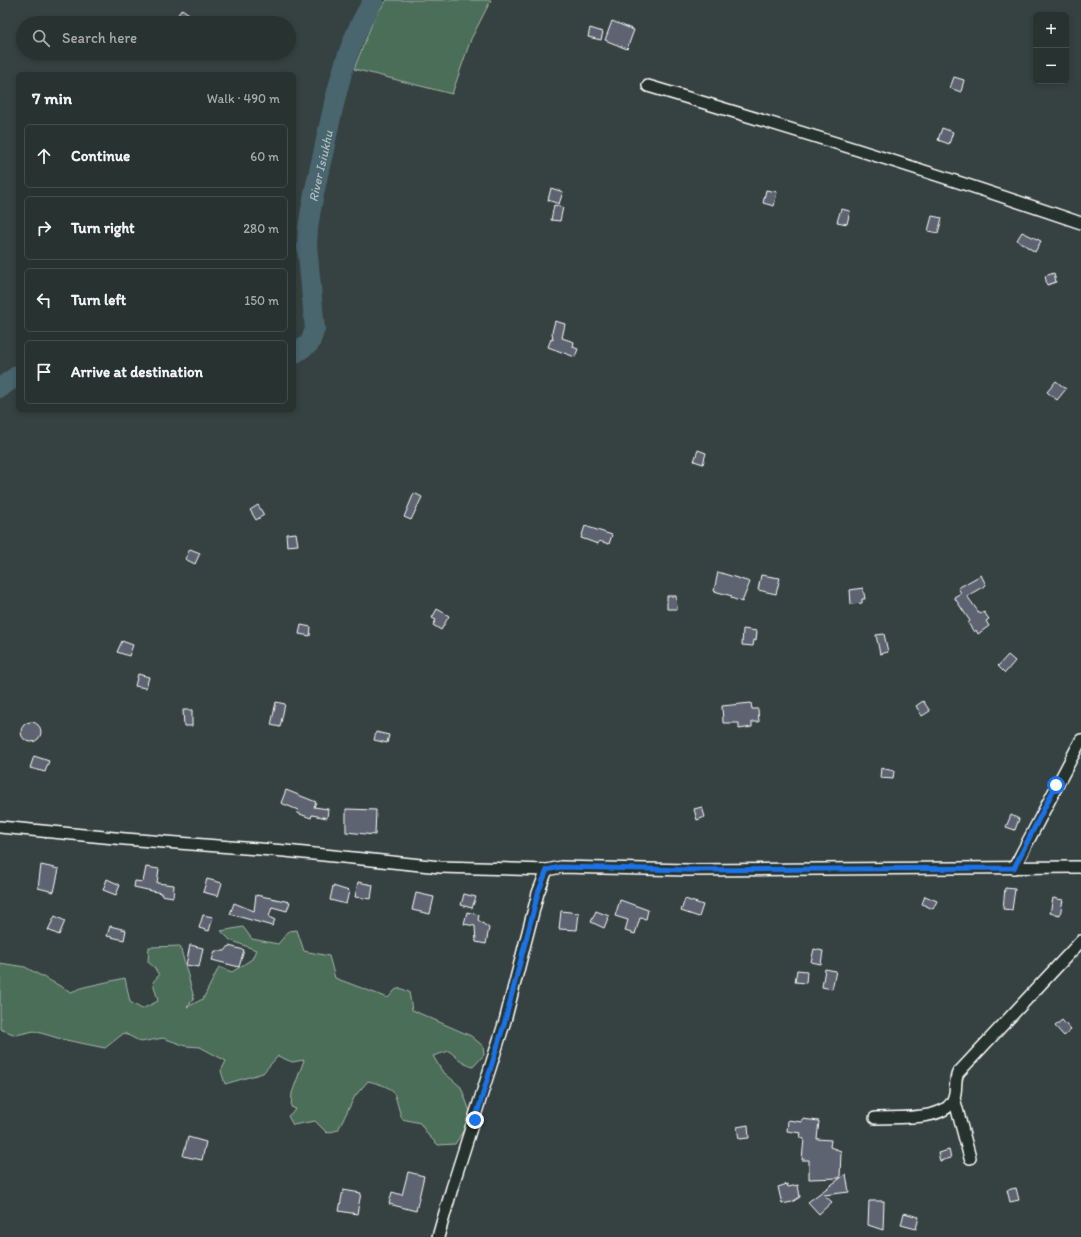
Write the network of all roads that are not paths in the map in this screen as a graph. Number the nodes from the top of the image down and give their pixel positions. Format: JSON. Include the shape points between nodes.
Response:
{"nodes":[{"id":1,"x":648,"y":86,"type":"dead end"},
{"id":2,"x":1081,"y":224,"type":"edge"},
{"id":3,"x":1081,"y":740,"type":"edge"},
{"id":4,"x":0,"y":827,"type":"edge"},
{"id":5,"x":1081,"y":867,"type":"edge"},
{"id":6,"x":1014,"y":868,"type":"junction"},
{"id":7,"x":547,"y":870,"type":"junction"},
{"id":8,"x":1081,"y":941,"type":"edge"},
{"id":9,"x":954,"y":1098,"type":"junction"},
{"id":10,"x":875,"y":1118,"type":"dead end"},
{"id":11,"x":970,"y":1158,"type":"dead end"},
{"id":12,"x":438,"y":1237,"type":"edge"}],
"edges":[{"from":1,"to":2,"type":"street","via":[[957,181]]},
{"from":3,"to":6,"type":"street"},
{"from":4,"to":7,"type":"street","via":[[440,867]]},
{"from":5,"to":6,"type":"street"},
{"from":6,"to":7,"type":"street","via":[[688,870],[560,867]]},
{"from":7,"to":12,"type":"street","via":[[538,893],[505,1021]]},
{"from":8,"to":9,"type":"street","via":[[958,1073]]},
{"from":9,"to":10,"type":"street","via":[[946,1109],[933,1115]]},
{"from":9,"to":11,"type":"street"}]}
